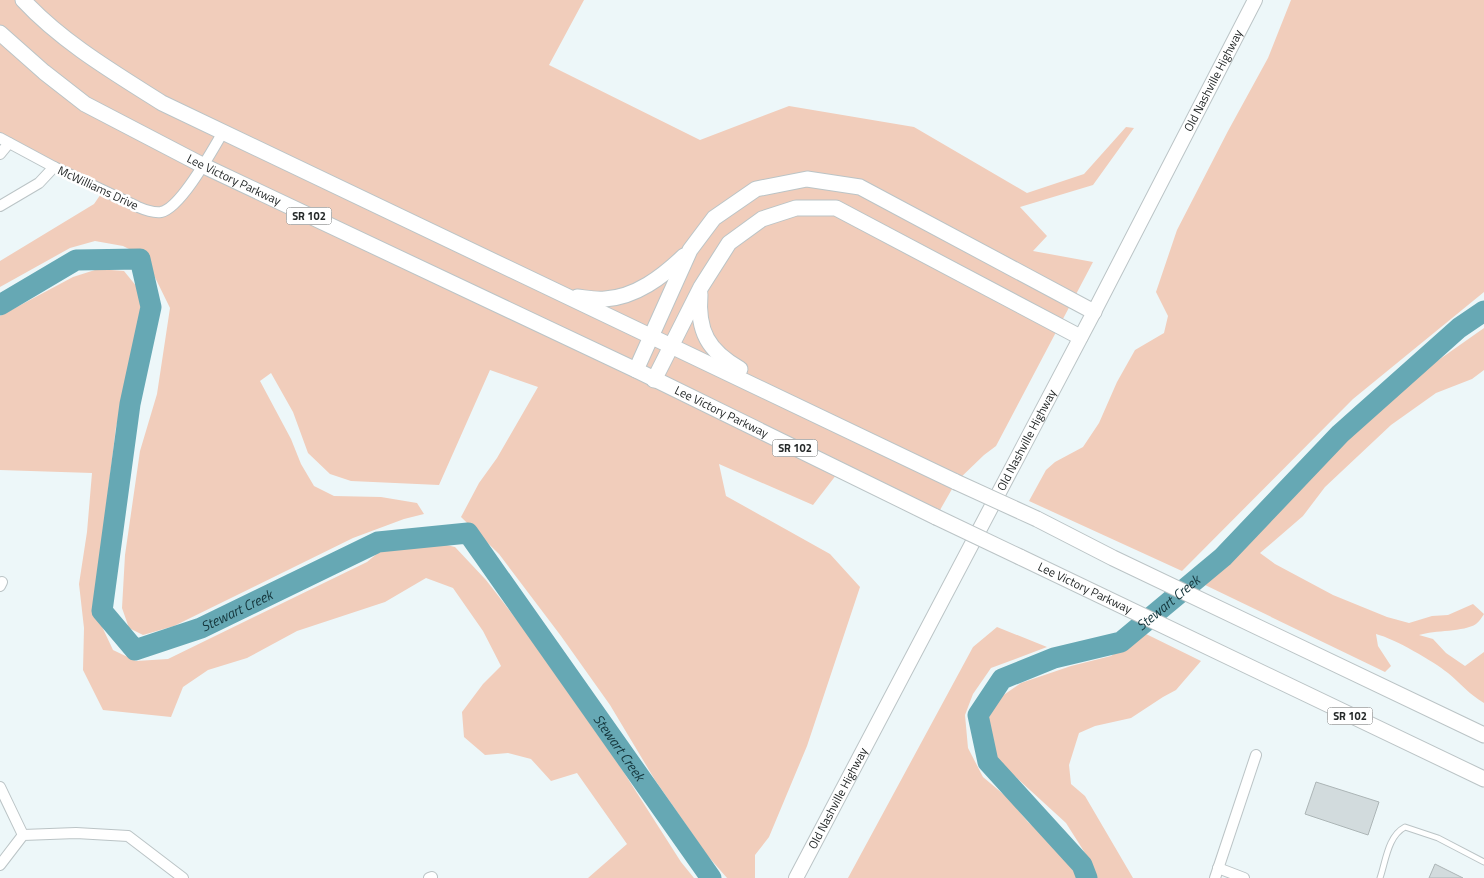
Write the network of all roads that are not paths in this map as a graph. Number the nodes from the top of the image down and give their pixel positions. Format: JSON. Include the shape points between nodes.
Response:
{"nodes":[{"id":1,"x":23,"y":0,"type":"edge"},
{"id":2,"x":1255,"y":0,"type":"edge"},
{"id":3,"x":0,"y":33,"type":"edge"},
{"id":4,"x":223,"y":132,"type":"junction"},
{"id":5,"x":4,"y":141,"type":"edge"},
{"id":6,"x":0,"y":154,"type":"edge"},
{"id":7,"x":204,"y":166,"type":"junction"},
{"id":8,"x":54,"y":167,"type":"junction"},
{"id":9,"x":0,"y":206,"type":"edge"},
{"id":10,"x":690,"y":250,"type":"junction"},
{"id":11,"x":700,"y":287,"type":"junction"},
{"id":12,"x":566,"y":296,"type":"junction"},
{"id":13,"x":1094,"y":312,"type":"junction"},
{"id":14,"x":651,"y":337,"type":"junction"},
{"id":15,"x":1080,"y":337,"type":"junction"},
{"id":16,"x":672,"y":345,"type":"junction"},
{"id":17,"x":636,"y":370,"type":"junction"},
{"id":18,"x":654,"y":380,"type":"junction"},
{"id":19,"x":858,"y":436,"type":"junction"},
{"id":20,"x":1484,"y":736,"type":"edge"},
{"id":21,"x":1256,"y":755,"type":"dead end"},
{"id":22,"x":1484,"y":780,"type":"edge"},
{"id":23,"x":0,"y":787,"type":"edge"},
{"id":24,"x":23,"y":835,"type":"junction"},
{"id":25,"x":1484,"y":862,"type":"edge"},
{"id":26,"x":0,"y":865,"type":"edge"},
{"id":27,"x":1217,"y":873,"type":"edge"},
{"id":28,"x":182,"y":878,"type":"edge"},
{"id":29,"x":796,"y":878,"type":"edge"},
{"id":30,"x":1244,"y":878,"type":"edge"},
{"id":31,"x":1380,"y":878,"type":"edge"}],
"edges":[{"from":1,"to":4,"type":"main road","via":[[37,15],[98,62],[162,102]]},
{"from":2,"to":13,"type":"main road","name":"Old Nashville Highway"},
{"from":3,"to":7,"type":"main road","name":"Lee Victory Parkway","number":"SR 102","via":[[85,104]]},
{"from":4,"to":7,"type":"street","name":"McWilliams Drive"},
{"from":4,"to":12,"type":"main road"},
{"from":5,"to":6,"type":"street"},
{"from":5,"to":8,"type":"street","name":"McWilliams Drive"},
{"from":7,"to":8,"type":"street","name":"McWilliams Drive","via":[[163,212],[151,212]]},
{"from":7,"to":17,"type":"main road","name":"Lee Victory Parkway","number":"SR 102"},
{"from":8,"to":9,"type":"street","via":[[39,183]]},
{"from":10,"to":12,"type":"main road","via":[[650,284],[628,294],[604,300]]},
{"from":10,"to":13,"type":"main road","via":[[714,218],[756,189],[807,179],[860,187]]},
{"from":10,"to":14,"type":"main road"},
{"from":11,"to":15,"type":"main road","via":[[729,243],[762,219],[796,208],[836,208]]},
{"from":11,"to":16,"type":"main road"},
{"from":11,"to":19,"type":"main road","via":[[703,332],[720,355],[738,368],[833,414]]},
{"from":12,"to":14,"type":"main road"},
{"from":13,"to":15,"type":"main road","name":"Old Nashville Highway"},
{"from":14,"to":16,"type":"main road"},
{"from":14,"to":17,"type":"main road"},
{"from":15,"to":29,"type":"main road","name":"Old Nashville Highway"},
{"from":16,"to":18,"type":"main road"},
{"from":16,"to":19,"type":"main road"},
{"from":17,"to":18,"type":"main road","name":"Lee Victory Parkway","number":"SR 102"},
{"from":18,"to":22,"type":"main road","name":"Lee Victory Parkway","number":"SR 102","bridge":true},
{"from":19,"to":20,"type":"main road","bridge":true,"via":[[1037,519]]},
{"from":21,"to":27,"type":"street"},
{"from":23,"to":24,"type":"street"},
{"from":24,"to":26,"type":"street"},
{"from":24,"to":28,"type":"street","via":[[76,833],[128,836]]},
{"from":25,"to":31,"type":"lane","via":[[1438,838],[1406,827],[1397,832],[1391,842]]},
{"from":27,"to":30,"type":"street"}]}
